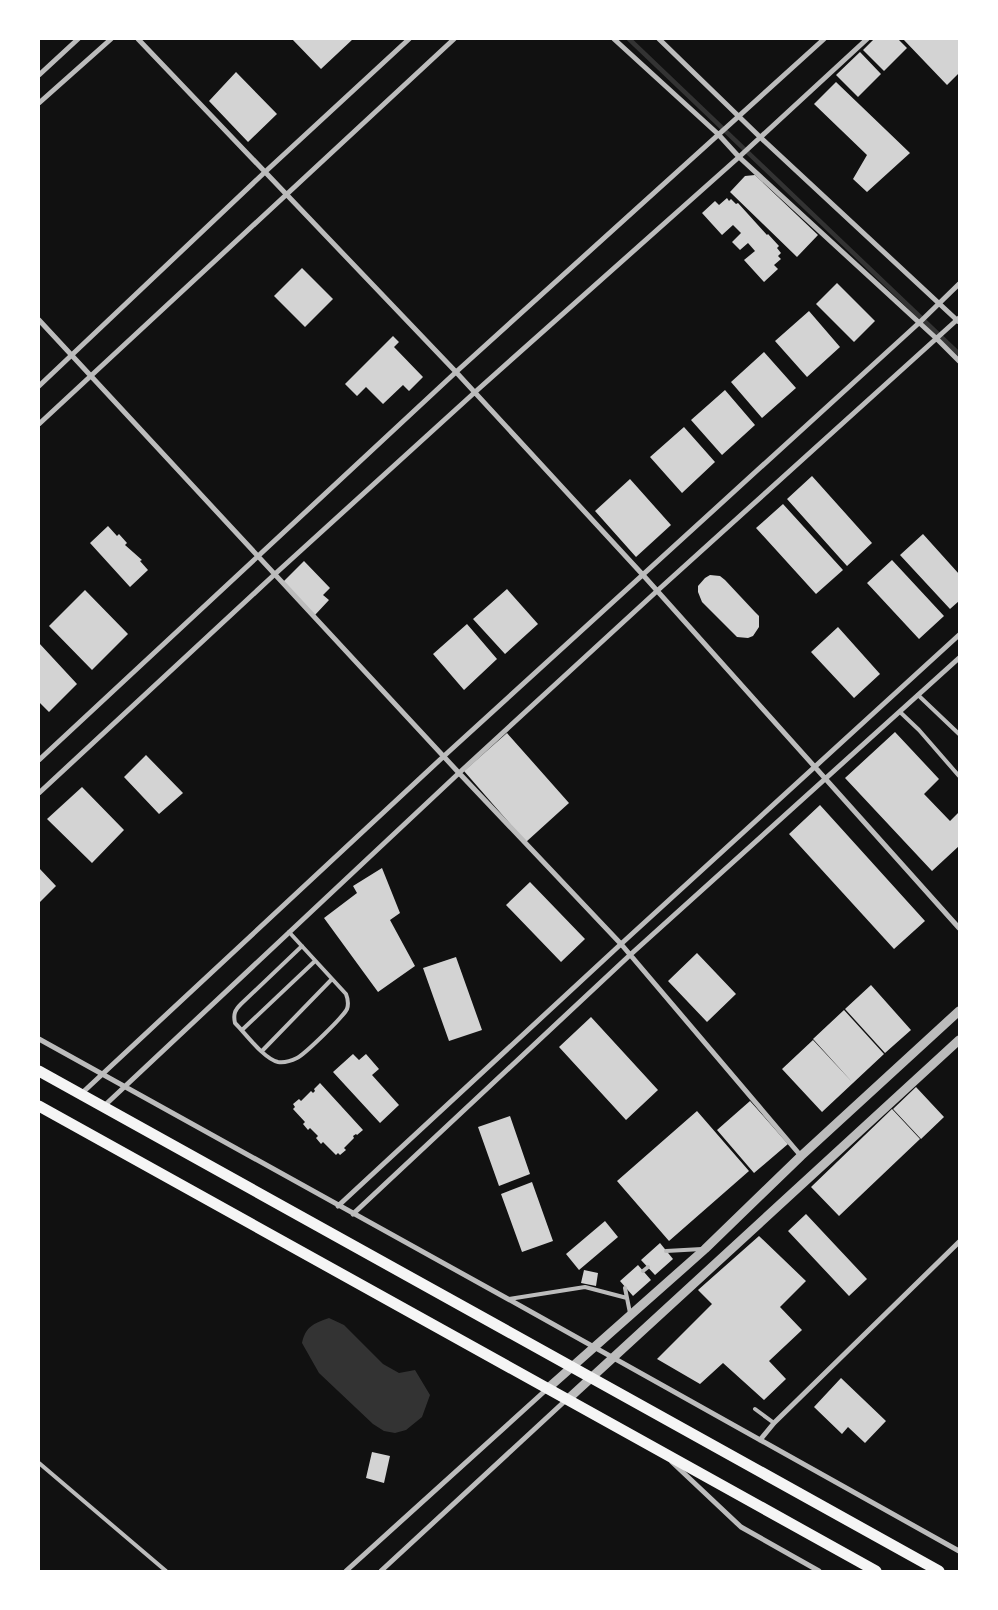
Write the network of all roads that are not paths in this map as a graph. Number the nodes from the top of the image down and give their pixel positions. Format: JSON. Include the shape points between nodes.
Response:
{"nodes":[{"id":1,"x":78,"y":39,"type":"edge"},
{"id":2,"x":111,"y":39,"type":"edge"},
{"id":3,"x":138,"y":39,"type":"edge"},
{"id":4,"x":408,"y":39,"type":"edge"},
{"id":5,"x":454,"y":39,"type":"edge"},
{"id":6,"x":614,"y":39,"type":"edge"},
{"id":7,"x":659,"y":39,"type":"edge"},
{"id":8,"x":824,"y":39,"type":"edge"},
{"id":9,"x":867,"y":39,"type":"edge"},
{"id":10,"x":39,"y":75,"type":"edge"},
{"id":11,"x":39,"y":103,"type":"edge"},
{"id":12,"x":738,"y":116,"type":"junction"},
{"id":13,"x":718,"y":134,"type":"junction"},
{"id":14,"x":760,"y":137,"type":"junction"},
{"id":15,"x":739,"y":157,"type":"junction"},
{"id":16,"x":265,"y":172,"type":"junction"},
{"id":17,"x":286,"y":194,"type":"junction"},
{"id":18,"x":959,"y":284,"type":"edge"},
{"id":19,"x":938,"y":304,"type":"junction"},
{"id":20,"x":39,"y":320,"type":"edge"},
{"id":21,"x":958,"y":321,"type":"edge"},
{"id":22,"x":921,"y":322,"type":"junction"},
{"id":23,"x":938,"y":338,"type":"junction"},
{"id":24,"x":72,"y":356,"type":"junction"},
{"id":25,"x":959,"y":361,"type":"edge"},
{"id":26,"x":456,"y":372,"type":"junction"},
{"id":27,"x":92,"y":376,"type":"junction"},
{"id":28,"x":39,"y":386,"type":"edge"},
{"id":29,"x":474,"y":392,"type":"junction"},
{"id":30,"x":39,"y":424,"type":"edge"},
{"id":31,"x":259,"y":557,"type":"junction"},
{"id":32,"x":275,"y":574,"type":"junction"},
{"id":33,"x":643,"y":575,"type":"junction"},
{"id":34,"x":657,"y":592,"type":"junction"},
{"id":35,"x":959,"y":634,"type":"edge"},
{"id":36,"x":959,"y":658,"type":"edge"},
{"id":37,"x":918,"y":696,"type":"junction"},
{"id":38,"x":900,"y":712,"type":"junction"},
{"id":39,"x":959,"y":734,"type":"edge"},
{"id":40,"x":444,"y":756,"type":"junction"},
{"id":41,"x":39,"y":760,"type":"edge"},
{"id":42,"x":815,"y":768,"type":"junction"},
{"id":43,"x":459,"y":773,"type":"junction"},
{"id":44,"x":959,"y":776,"type":"edge"},
{"id":45,"x":826,"y":780,"type":"junction"},
{"id":46,"x":39,"y":793,"type":"edge"},
{"id":47,"x":959,"y":928,"type":"edge"},
{"id":48,"x":288,"y":932,"type":"junction"},
{"id":49,"x":621,"y":944,"type":"junction"},
{"id":50,"x":302,"y":946,"type":"junction"},
{"id":51,"x":630,"y":955,"type":"junction"},
{"id":52,"x":315,"y":961,"type":"junction"},
{"id":53,"x":332,"y":979,"type":"junction"},
{"id":54,"x":959,"y":1011,"type":"edge"},
{"id":55,"x":242,"y":1030,"type":"junction"},
{"id":56,"x":39,"y":1040,"type":"edge"},
{"id":57,"x":959,"y":1040,"type":"edge"},
{"id":58,"x":262,"y":1051,"type":"junction"},
{"id":59,"x":39,"y":1071,"type":"edge"},
{"id":60,"x":102,"y":1074,"type":"junction"},
{"id":61,"x":124,"y":1087,"type":"junction"},
{"id":62,"x":80,"y":1095,"type":"junction"},
{"id":63,"x":39,"y":1106,"type":"edge"},
{"id":64,"x":103,"y":1107,"type":"junction"},
{"id":65,"x":801,"y":1156,"type":"junction"},
{"id":66,"x":338,"y":1206,"type":"junction"},
{"id":67,"x":353,"y":1214,"type":"junction"},
{"id":68,"x":959,"y":1242,"type":"edge"},
{"id":69,"x":705,"y":1249,"type":"junction"},
{"id":70,"x":666,"y":1251,"type":"dead end"},
{"id":71,"x":648,"y":1267,"type":"dead end"},
{"id":72,"x":643,"y":1271,"type":"dead end"},
{"id":73,"x":626,"y":1288,"type":"dead end"},
{"id":74,"x":626,"y":1298,"type":"junction"},
{"id":75,"x":508,"y":1299,"type":"junction"},
{"id":76,"x":631,"y":1314,"type":"junction"},
{"id":77,"x":592,"y":1347,"type":"junction"},
{"id":78,"x":612,"y":1358,"type":"junction"},
{"id":79,"x":571,"y":1367,"type":"junction"},
{"id":80,"x":590,"y":1378,"type":"junction"},
{"id":81,"x":547,"y":1389,"type":"junction"},
{"id":82,"x":567,"y":1400,"type":"junction"},
{"id":83,"x":755,"y":1409,"type":"dead end"},
{"id":84,"x":774,"y":1423,"type":"junction"},
{"id":85,"x":760,"y":1440,"type":"junction"},
{"id":86,"x":660,"y":1452,"type":"junction"},
{"id":87,"x":39,"y":1463,"type":"edge"},
{"id":88,"x":959,"y":1551,"type":"edge"},
{"id":89,"x":166,"y":1571,"type":"edge"},
{"id":90,"x":346,"y":1571,"type":"edge"},
{"id":91,"x":381,"y":1571,"type":"edge"},
{"id":92,"x":819,"y":1571,"type":"edge"},
{"id":93,"x":876,"y":1571,"type":"edge"},
{"id":94,"x":939,"y":1571,"type":"edge"}],
"edges":[{"from":1,"to":10,"type":"street"},
{"from":2,"to":11,"type":"street"},
{"from":3,"to":16,"type":"street"},
{"from":4,"to":16,"type":"street"},
{"from":5,"to":17,"type":"street"},
{"from":6,"to":13,"type":"street"},
{"from":7,"to":12,"type":"street"},
{"from":8,"to":12,"type":"street"},
{"from":9,"to":14,"type":"street"},
{"from":12,"to":13,"type":"street"},
{"from":12,"to":14,"type":"street"},
{"from":13,"to":15,"type":"street"},
{"from":13,"to":26,"type":"street"},
{"from":14,"to":15,"type":"street"},
{"from":14,"to":19,"type":"street"},
{"from":15,"to":22,"type":"street"},
{"from":15,"to":29,"type":"street"},
{"from":16,"to":17,"type":"street"},
{"from":16,"to":24,"type":"street"},
{"from":17,"to":26,"type":"street"},
{"from":17,"to":27,"type":"street"},
{"from":18,"to":19,"type":"street"},
{"from":19,"to":21,"type":"street"},
{"from":19,"to":22,"type":"street"},
{"from":20,"to":24,"type":"street"},
{"from":21,"to":23,"type":"street"},
{"from":22,"to":23,"type":"street"},
{"from":22,"to":33,"type":"street"},
{"from":23,"to":25,"type":"street"},
{"from":23,"to":34,"type":"street"},
{"from":24,"to":27,"type":"street"},
{"from":24,"to":28,"type":"street"},
{"from":26,"to":29,"type":"street"},
{"from":26,"to":31,"type":"street"},
{"from":27,"to":30,"type":"street"},
{"from":27,"to":31,"type":"street"},
{"from":29,"to":32,"type":"street"},
{"from":29,"to":33,"type":"street"},
{"from":31,"to":32,"type":"street"},
{"from":31,"to":41,"type":"street"},
{"from":32,"to":40,"type":"street"},
{"from":32,"to":46,"type":"street"},
{"from":33,"to":34,"type":"street"},
{"from":33,"to":40,"type":"street"},
{"from":34,"to":42,"type":"street"},
{"from":34,"to":43,"type":"street"},
{"from":35,"to":42,"type":"street"},
{"from":36,"to":37,"type":"street"},
{"from":37,"to":38,"type":"street"},
{"from":37,"to":39,"type":"lane"},
{"from":38,"to":44,"type":"lane"},
{"from":38,"to":45,"type":"street"},
{"from":40,"to":43,"type":"street"},
{"from":40,"to":60,"type":"street"},
{"from":42,"to":45,"type":"street"},
{"from":42,"to":49,"type":"street"},
{"from":43,"to":48,"type":"street"},
{"from":43,"to":49,"type":"street"},
{"from":45,"to":47,"type":"street"},
{"from":45,"to":51,"type":"street"},
{"from":48,"to":50,"type":"lane"},
{"from":48,"to":61,"type":"street"},
{"from":49,"to":51,"type":"street"},
{"from":49,"to":66,"type":"street"},
{"from":50,"to":52,"type":"lane"},
{"from":50,"to":55,"type":"lane","via":[[236,1010],[235,1023]]},
{"from":51,"to":65,"type":"street"},
{"from":51,"to":67,"type":"street"},
{"from":52,"to":53,"type":"lane"},
{"from":52,"to":55,"type":"lane"},
{"from":53,"to":58,"type":"lane"},
{"from":53,"to":58,"type":"lane","via":[[346,994],[348,1002],[341,1017],[299,1057],[277,1062]]},
{"from":54,"to":65,"type":"street"},
{"from":55,"to":58,"type":"lane"},
{"from":56,"to":60,"type":"street"},
{"from":57,"to":78,"type":"street"},
{"from":59,"to":62,"type":"highway"},
{"from":60,"to":61,"type":"street"},
{"from":60,"to":62,"type":"street"},
{"from":61,"to":64,"type":"street"},
{"from":61,"to":66,"type":"street"},
{"from":62,"to":64,"type":"highway"},
{"from":63,"to":81,"type":"highway"},
{"from":64,"to":79,"type":"highway"},
{"from":65,"to":69,"type":"street"},
{"from":66,"to":67,"type":"street"},
{"from":67,"to":75,"type":"street"},
{"from":68,"to":84,"type":"street"},
{"from":69,"to":70,"type":"lane"},
{"from":69,"to":76,"type":"street"},
{"from":71,"to":72,"type":"lane"},
{"from":73,"to":74,"type":"lane"},
{"from":74,"to":75,"type":"lane","via":[[585,1287]]},
{"from":74,"to":76,"type":"lane"},
{"from":75,"to":77,"type":"street"},
{"from":76,"to":77,"type":"street"},
{"from":77,"to":78,"type":"street"},
{"from":77,"to":79,"type":"street"},
{"from":78,"to":80,"type":"street"},
{"from":78,"to":85,"type":"street"},
{"from":79,"to":80,"type":"highway"},
{"from":79,"to":81,"type":"street"},
{"from":80,"to":82,"type":"street"},
{"from":80,"to":94,"type":"highway"},
{"from":81,"to":82,"type":"highway"},
{"from":81,"to":90,"type":"street"},
{"from":82,"to":86,"type":"highway"},
{"from":82,"to":91,"type":"street"},
{"from":83,"to":84,"type":"lane"},
{"from":84,"to":85,"type":"street"},
{"from":85,"to":88,"type":"street"},
{"from":86,"to":92,"type":"street","via":[[741,1527]]},
{"from":86,"to":93,"type":"highway"},
{"from":87,"to":89,"type":"lane"}]}
